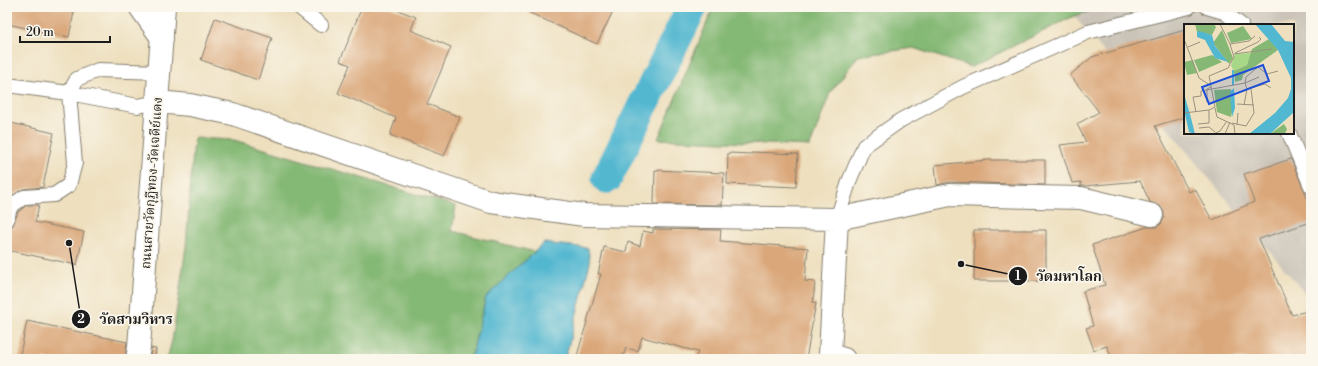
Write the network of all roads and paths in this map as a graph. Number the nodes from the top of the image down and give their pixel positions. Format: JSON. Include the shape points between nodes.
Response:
{"nodes":[{"id":1,"x":140,"y":7,"type":"edge"},
{"id":2,"x":164,"y":7,"type":"edge"},
{"id":3,"x":298,"y":7,"type":"edge"},
{"id":4,"x":1189,"y":7,"type":"edge"},
{"id":5,"x":1207,"y":7,"type":"edge"},
{"id":6,"x":1240,"y":24,"type":"edge"},
{"id":7,"x":321,"y":25,"type":"dead end"},
{"id":8,"x":162,"y":38,"type":"junction"},
{"id":9,"x":160,"y":72,"type":"junction"},
{"id":10,"x":7,"y":85,"type":"edge"},
{"id":11,"x":69,"y":93,"type":"junction"},
{"id":12,"x":157,"y":102,"type":"junction"},
{"id":13,"x":1289,"y":134,"type":"edge"},
{"id":14,"x":1311,"y":186,"type":"edge"},
{"id":15,"x":1152,"y":216,"type":"dead end"},
{"id":16,"x":836,"y":219,"type":"junction"},
{"id":17,"x":7,"y":220,"type":"edge"},
{"id":18,"x":834,"y":358,"type":"edge"},
{"id":19,"x":137,"y":359,"type":"edge"}],
"edges":[{"from":1,"to":8,"type":"street"},
{"from":2,"to":8,"type":"street","name":"ถนนสายวัดกุฎีทอง-วัดเจดีย์แดง"},
{"from":3,"to":7,"type":"lane"},
{"from":4,"to":16,"type":"lane","via":[[1088,32],[963,87],[901,120],[864,146]]},
{"from":5,"to":6,"type":"lane","via":[[1224,12]]},
{"from":8,"to":9,"type":"street","name":"ถนนสายวัดกุฎีทอง-วัดเจดีย์แดง"},
{"from":9,"to":11,"type":"lane","via":[[98,70],[77,79]]},
{"from":9,"to":12,"type":"street","name":"ถนนสายวัดกุฎีทอง-วัดเจดีย์แดง"},
{"from":10,"to":11,"type":"lane"},
{"from":11,"to":12,"type":"lane","via":[[138,106]]},
{"from":11,"to":17,"type":"lane","via":[[75,163],[68,184],[54,195],[24,197],[10,207]]},
{"from":12,"to":16,"type":"street","via":[[190,105],[233,114],[491,202],[584,216]]},
{"from":12,"to":19,"type":"street","name":"ถนนสายวัดกุฎีทอง-วัดเจดีย์แดง"},
{"from":13,"to":14,"type":"lane"},
{"from":15,"to":16,"type":"street","via":[[1081,198],[950,195]]},
{"from":16,"to":18,"type":"street"}]}
